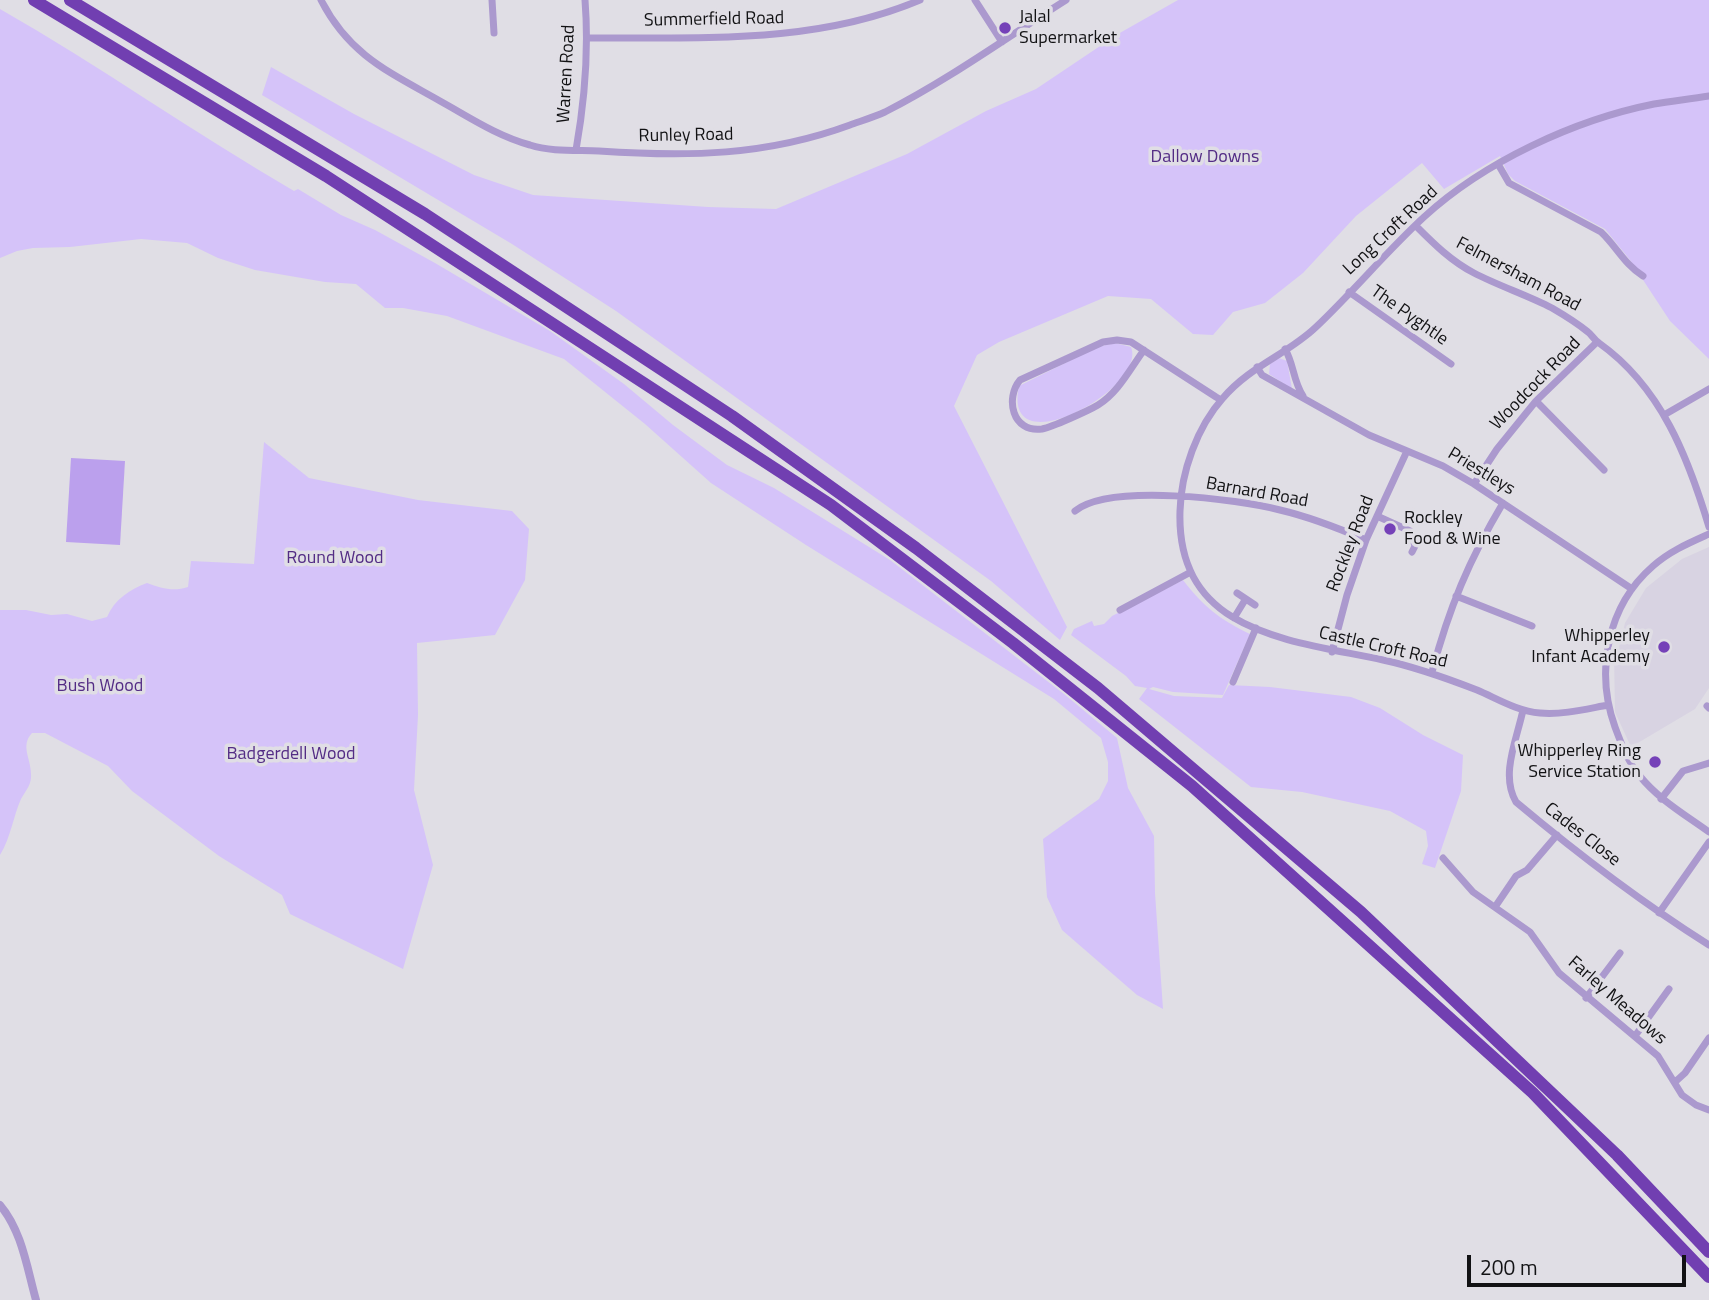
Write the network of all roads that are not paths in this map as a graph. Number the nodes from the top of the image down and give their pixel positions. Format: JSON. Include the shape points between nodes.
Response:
{"nodes":[{"id":1,"x":34,"y":0,"type":"edge"},
{"id":2,"x":70,"y":0,"type":"edge"},
{"id":3,"x":321,"y":0,"type":"edge"},
{"id":4,"x":492,"y":0,"type":"edge"},
{"id":5,"x":585,"y":0,"type":"edge"},
{"id":6,"x":920,"y":0,"type":"edge"},
{"id":7,"x":975,"y":0,"type":"edge"},
{"id":8,"x":1066,"y":0,"type":"edge"},
{"id":9,"x":494,"y":33,"type":"dead end"},
{"id":10,"x":588,"y":38,"type":"junction"},
{"id":11,"x":1002,"y":42,"type":"junction"},
{"id":12,"x":1709,"y":96,"type":"edge"},
{"id":13,"x":576,"y":150,"type":"junction"},
{"id":14,"x":1498,"y":164,"type":"junction"},
{"id":15,"x":1416,"y":226,"type":"junction"},
{"id":16,"x":1640,"y":275,"type":"dead end"},
{"id":17,"x":1349,"y":292,"type":"junction"},
{"id":18,"x":1597,"y":342,"type":"junction"},
{"id":19,"x":1284,"y":349,"type":"junction"},
{"id":20,"x":1144,"y":351,"type":"junction"},
{"id":21,"x":1451,"y":364,"type":"dead end"},
{"id":22,"x":1257,"y":367,"type":"junction"},
{"id":23,"x":1709,"y":388,"type":"edge"},
{"id":24,"x":1221,"y":400,"type":"junction"},
{"id":25,"x":1305,"y":400,"type":"junction"},
{"id":26,"x":1536,"y":401,"type":"junction"},
{"id":27,"x":1664,"y":415,"type":"junction"},
{"id":28,"x":1407,"y":451,"type":"junction"},
{"id":29,"x":1604,"y":470,"type":"dead end"},
{"id":30,"x":1474,"y":484,"type":"junction"},
{"id":31,"x":1180,"y":497,"type":"junction"},
{"id":32,"x":1503,"y":503,"type":"junction"},
{"id":33,"x":1075,"y":511,"type":"dead end"},
{"id":34,"x":1377,"y":516,"type":"junction"},
{"id":35,"x":1709,"y":527,"type":"edge"},
{"id":36,"x":1709,"y":534,"type":"edge"},
{"id":37,"x":1366,"y":540,"type":"junction"},
{"id":38,"x":1412,"y":552,"type":"dead end"},
{"id":39,"x":1189,"y":573,"type":"junction"},
{"id":40,"x":1632,"y":589,"type":"junction"},
{"id":41,"x":1237,"y":593,"type":"dead end"},
{"id":42,"x":1456,"y":596,"type":"junction"},
{"id":43,"x":1245,"y":600,"type":"junction"},
{"id":44,"x":1255,"y":605,"type":"dead end"},
{"id":45,"x":1120,"y":610,"type":"dead end"},
{"id":46,"x":1234,"y":618,"type":"junction"},
{"id":47,"x":1532,"y":626,"type":"dead end"},
{"id":48,"x":1256,"y":628,"type":"junction"},
{"id":49,"x":1332,"y":652,"type":"junction"},
{"id":50,"x":1432,"y":672,"type":"junction"},
{"id":51,"x":1233,"y":682,"type":"dead end"},
{"id":52,"x":1608,"y":705,"type":"junction"},
{"id":53,"x":1523,"y":710,"type":"junction"},
{"id":54,"x":1709,"y":763,"type":"edge"},
{"id":55,"x":1661,"y":799,"type":"junction"},
{"id":56,"x":1709,"y":832,"type":"edge"},
{"id":57,"x":1557,"y":835,"type":"junction"},
{"id":58,"x":1709,"y":842,"type":"edge"},
{"id":59,"x":1443,"y":858,"type":"dead end"},
{"id":60,"x":1495,"y":907,"type":"junction"},
{"id":61,"x":1659,"y":913,"type":"junction"},
{"id":62,"x":1709,"y":945,"type":"edge"},
{"id":63,"x":1620,"y":953,"type":"dead end"},
{"id":64,"x":1670,"y":989,"type":"dead end"},
{"id":65,"x":1586,"y":998,"type":"junction"},
{"id":66,"x":1635,"y":1036,"type":"junction"},
{"id":67,"x":1709,"y":1038,"type":"edge"},
{"id":68,"x":1675,"y":1082,"type":"junction"},
{"id":69,"x":1709,"y":1110,"type":"edge"},
{"id":70,"x":0,"y":1205,"type":"edge"},
{"id":71,"x":1709,"y":1252,"type":"edge"},
{"id":72,"x":1709,"y":1277,"type":"edge"},
{"id":73,"x":36,"y":1300,"type":"edge"}],
"edges":[{"from":1,"to":72,"type":"highway","via":[[326,176],[820,498],[1013,643],[1192,786],[1534,1094]]},
{"from":2,"to":71,"type":"highway","via":[[425,214],[732,415],[916,548],[1098,688],[1361,912],[1617,1155]]},
{"from":3,"to":13,"type":"street","name":"Runley Road","via":[[344,36],[375,65],[499,134],[533,146]]},
{"from":4,"to":9,"type":"street"},
{"from":5,"to":10,"type":"street","name":"Warren Road"},
{"from":6,"to":10,"type":"street","name":"Summerfield Road","via":[[853,23],[781,35]]},
{"from":7,"to":11,"type":"street"},
{"from":8,"to":11,"type":"street","name":"Runley Road"},
{"from":10,"to":13,"type":"street","name":"Warren Road"},
{"from":11,"to":13,"type":"street","name":"Runley Road","via":[[883,113],[817,137],[706,155]]},
{"from":12,"to":14,"type":"street","name":"Long Croft Road","via":[[1653,104],[1598,120]]},
{"from":14,"to":15,"type":"street","name":"Long Croft Road","via":[[1451,195]]},
{"from":14,"to":16,"type":"street","via":[[1509,183],[1601,232]]},
{"from":15,"to":17,"type":"street","name":"Long Croft Road"},
{"from":15,"to":18,"type":"street","name":"Felmersham Road","via":[[1444,254],[1475,274],[1555,310]]},
{"from":17,"to":19,"type":"street","name":"Long Croft Road","via":[[1314,330]]},
{"from":17,"to":21,"type":"street","name":"The Pyghtle"},
{"from":18,"to":26,"type":"street","name":"Woodcock Road"},
{"from":18,"to":27,"type":"street","name":"Felmersham Road","via":[[1630,370]]},
{"from":19,"to":22,"type":"street","name":"Long Croft Road"},
{"from":19,"to":25,"type":"street"},
{"from":20,"to":20,"type":"street","via":[[1131,342],[1103,342],[1020,380],[1010,401],[1013,413],[1020,423],[1043,429],[1098,405],[1115,391]]},
{"from":20,"to":24,"type":"street"},
{"from":22,"to":24,"type":"street","name":"Long Croft Road"},
{"from":22,"to":25,"type":"street","name":"Priestleys","via":[[1262,375]]},
{"from":23,"to":27,"type":"street"},
{"from":24,"to":31,"type":"street","name":"Long Croft Road","via":[[1189,458]]},
{"from":25,"to":28,"type":"street","name":"Priestleys"},
{"from":26,"to":29,"type":"street"},
{"from":26,"to":30,"type":"street","name":"Woodcock Road"},
{"from":27,"to":35,"type":"street","name":"Felmersham Road","via":[[1681,444]]},
{"from":28,"to":30,"type":"street","name":"Priestleys"},
{"from":28,"to":34,"type":"street","name":"Rockley Road"},
{"from":30,"to":32,"type":"street","name":"Priestleys"},
{"from":31,"to":33,"type":"street","name":"Barnard Road","via":[[1139,494],[1084,504]]},
{"from":31,"to":37,"type":"street","name":"Barnard Road","via":[[1279,509]]},
{"from":31,"to":39,"type":"street","name":"Castle Croft Road","via":[[1179,539]]},
{"from":32,"to":40,"type":"street","name":"Priestleys"},
{"from":32,"to":42,"type":"street","via":[[1476,548]]},
{"from":34,"to":37,"type":"street","name":"Rockley Road"},
{"from":34,"to":38,"type":"street","via":[[1410,531],[1415,545]]},
{"from":36,"to":40,"type":"street","via":[[1662,559]]},
{"from":37,"to":49,"type":"street","name":"Rockley Road"},
{"from":39,"to":45,"type":"street"},
{"from":39,"to":46,"type":"street","name":"Castle Croft Road","via":[[1201,592]]},
{"from":40,"to":52,"type":"street","via":[[1613,622],[1604,666]]},
{"from":41,"to":43,"type":"street"},
{"from":42,"to":47,"type":"street"},
{"from":42,"to":50,"type":"street"},
{"from":43,"to":44,"type":"street"},
{"from":43,"to":46,"type":"street"},
{"from":46,"to":48,"type":"street","name":"Castle Croft Road"},
{"from":48,"to":49,"type":"street","name":"Castle Croft Road"},
{"from":48,"to":51,"type":"street"},
{"from":49,"to":50,"type":"street","name":"Castle Croft Road"},
{"from":50,"to":53,"type":"street","name":"Castle Croft Road"},
{"from":52,"to":53,"type":"street","name":"Castle Croft Road","via":[[1566,713]]},
{"from":52,"to":55,"type":"street","via":[[1636,772]]},
{"from":53,"to":57,"type":"street","name":"Cades Close","via":[[1508,775],[1509,790],[1516,802]]},
{"from":54,"to":55,"type":"street","via":[[1683,771]]},
{"from":55,"to":56,"type":"street"},
{"from":57,"to":60,"type":"street","via":[[1527,870],[1516,876]]},
{"from":57,"to":61,"type":"street","name":"Cades Close"},
{"from":58,"to":61,"type":"street"},
{"from":59,"to":60,"type":"street","name":"Farley Meadows","via":[[1473,892]]},
{"from":60,"to":65,"type":"street","name":"Farley Meadows","via":[[1530,932],[1559,973]]},
{"from":61,"to":62,"type":"street","name":"Cades Close"},
{"from":63,"to":65,"type":"street"},
{"from":64,"to":66,"type":"street"},
{"from":65,"to":66,"type":"street","name":"Farley Meadows"},
{"from":66,"to":68,"type":"street","name":"Farley Meadows","via":[[1658,1056]]},
{"from":67,"to":68,"type":"street"},
{"from":68,"to":69,"type":"street","name":"Farley Meadows","via":[[1682,1095]]},
{"from":70,"to":73,"type":"street","via":[[21,1245]]}]}
